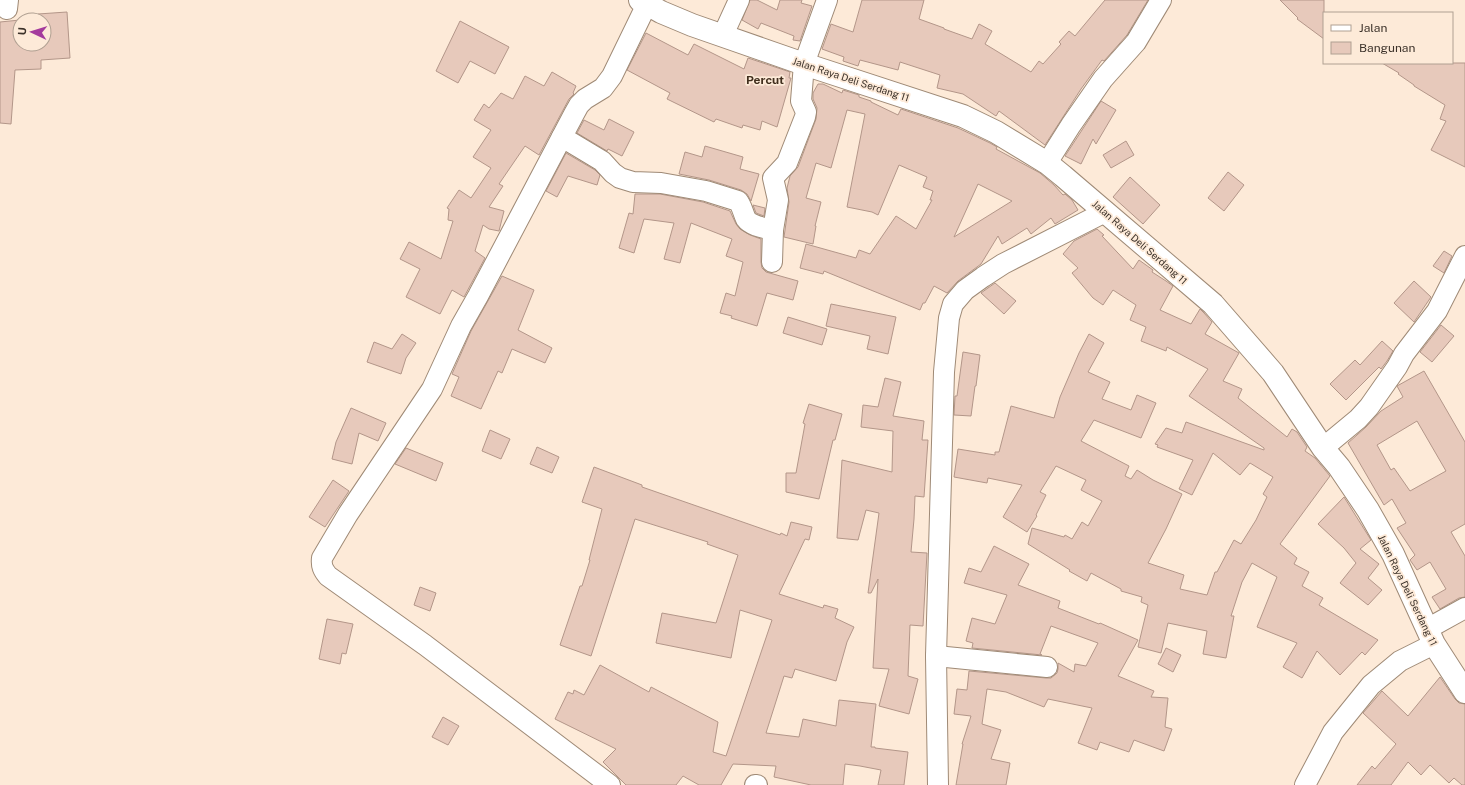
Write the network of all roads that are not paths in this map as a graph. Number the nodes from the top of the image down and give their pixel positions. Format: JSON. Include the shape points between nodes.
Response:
{"nodes":[{"id":1,"x":738,"y":0,"type":"edge"},
{"id":2,"x":827,"y":0,"type":"edge"},
{"id":3,"x":1161,"y":0,"type":"edge"},
{"id":4,"x":644,"y":2,"type":"edge"},
{"id":5,"x":723,"y":35,"type":"junction"},
{"id":6,"x":804,"y":64,"type":"junction"},
{"id":7,"x":562,"y":136,"type":"junction"},
{"id":8,"x":1047,"y":163,"type":"junction"},
{"id":9,"x":1105,"y":212,"type":"junction"},
{"id":10,"x":773,"y":230,"type":"junction"},
{"id":11,"x":1465,"y":256,"type":"edge"},
{"id":12,"x":772,"y":262,"type":"dead end"},
{"id":13,"x":1323,"y":448,"type":"junction"},
{"id":14,"x":1465,"y":608,"type":"edge"},
{"id":15,"x":1431,"y":637,"type":"junction"},
{"id":16,"x":936,"y":656,"type":"junction"},
{"id":17,"x":1047,"y":667,"type":"dead end"},
{"id":18,"x":1465,"y":692,"type":"edge"},
{"id":19,"x":610,"y":785,"type":"edge"},
{"id":20,"x":938,"y":785,"type":"edge"},
{"id":21,"x":1305,"y":785,"type":"edge"}],
"edges":[{"from":1,"to":5,"type":"street"},
{"from":2,"to":6,"type":"street"},
{"from":3,"to":8,"type":"street","via":[[1136,42],[1103,79]]},
{"from":4,"to":5,"type":"street","name":"Jalan Raya Deli Serdang 11","via":[[692,25]]},
{"from":4,"to":7,"type":"street","via":[[612,76],[602,88],[579,105]]},
{"from":5,"to":6,"type":"street","name":"Jalan Raya Deli Serdang 11"},
{"from":6,"to":8,"type":"street","name":"Jalan Raya Deli Serdang 11","via":[[963,116],[996,132]]},
{"from":6,"to":10,"type":"street","via":[[801,101],[806,112],[787,163],[773,178],[778,200]]},
{"from":7,"to":10,"type":"street","via":[[602,161],[620,178],[633,182],[661,183],[706,190],[738,201],[746,219]]},
{"from":7,"to":19,"type":"street","via":[[461,326],[432,389],[348,514],[321,564],[328,576],[425,645]]},
{"from":8,"to":9,"type":"street","name":"Jalan Raya Deli Serdang 11"},
{"from":9,"to":13,"type":"street","name":"Jalan Raya Deli Serdang 11","via":[[1213,304],[1273,373]]},
{"from":9,"to":16,"type":"street","via":[[1003,264],[965,290],[953,304],[949,318],[944,372]]},
{"from":10,"to":12,"type":"street"},
{"from":11,"to":13,"type":"street","via":[[1436,311],[1404,354],[1370,407]]},
{"from":13,"to":15,"type":"street","name":"Jalan Raya Deli Serdang 11","via":[[1368,510],[1393,554]]},
{"from":14,"to":15,"type":"street"},
{"from":15,"to":18,"type":"street","name":"Jalan Raya Deli Serdang 11"},
{"from":15,"to":21,"type":"street","via":[[1371,685],[1333,732]]},
{"from":16,"to":17,"type":"street"},
{"from":16,"to":20,"type":"street"}]}
